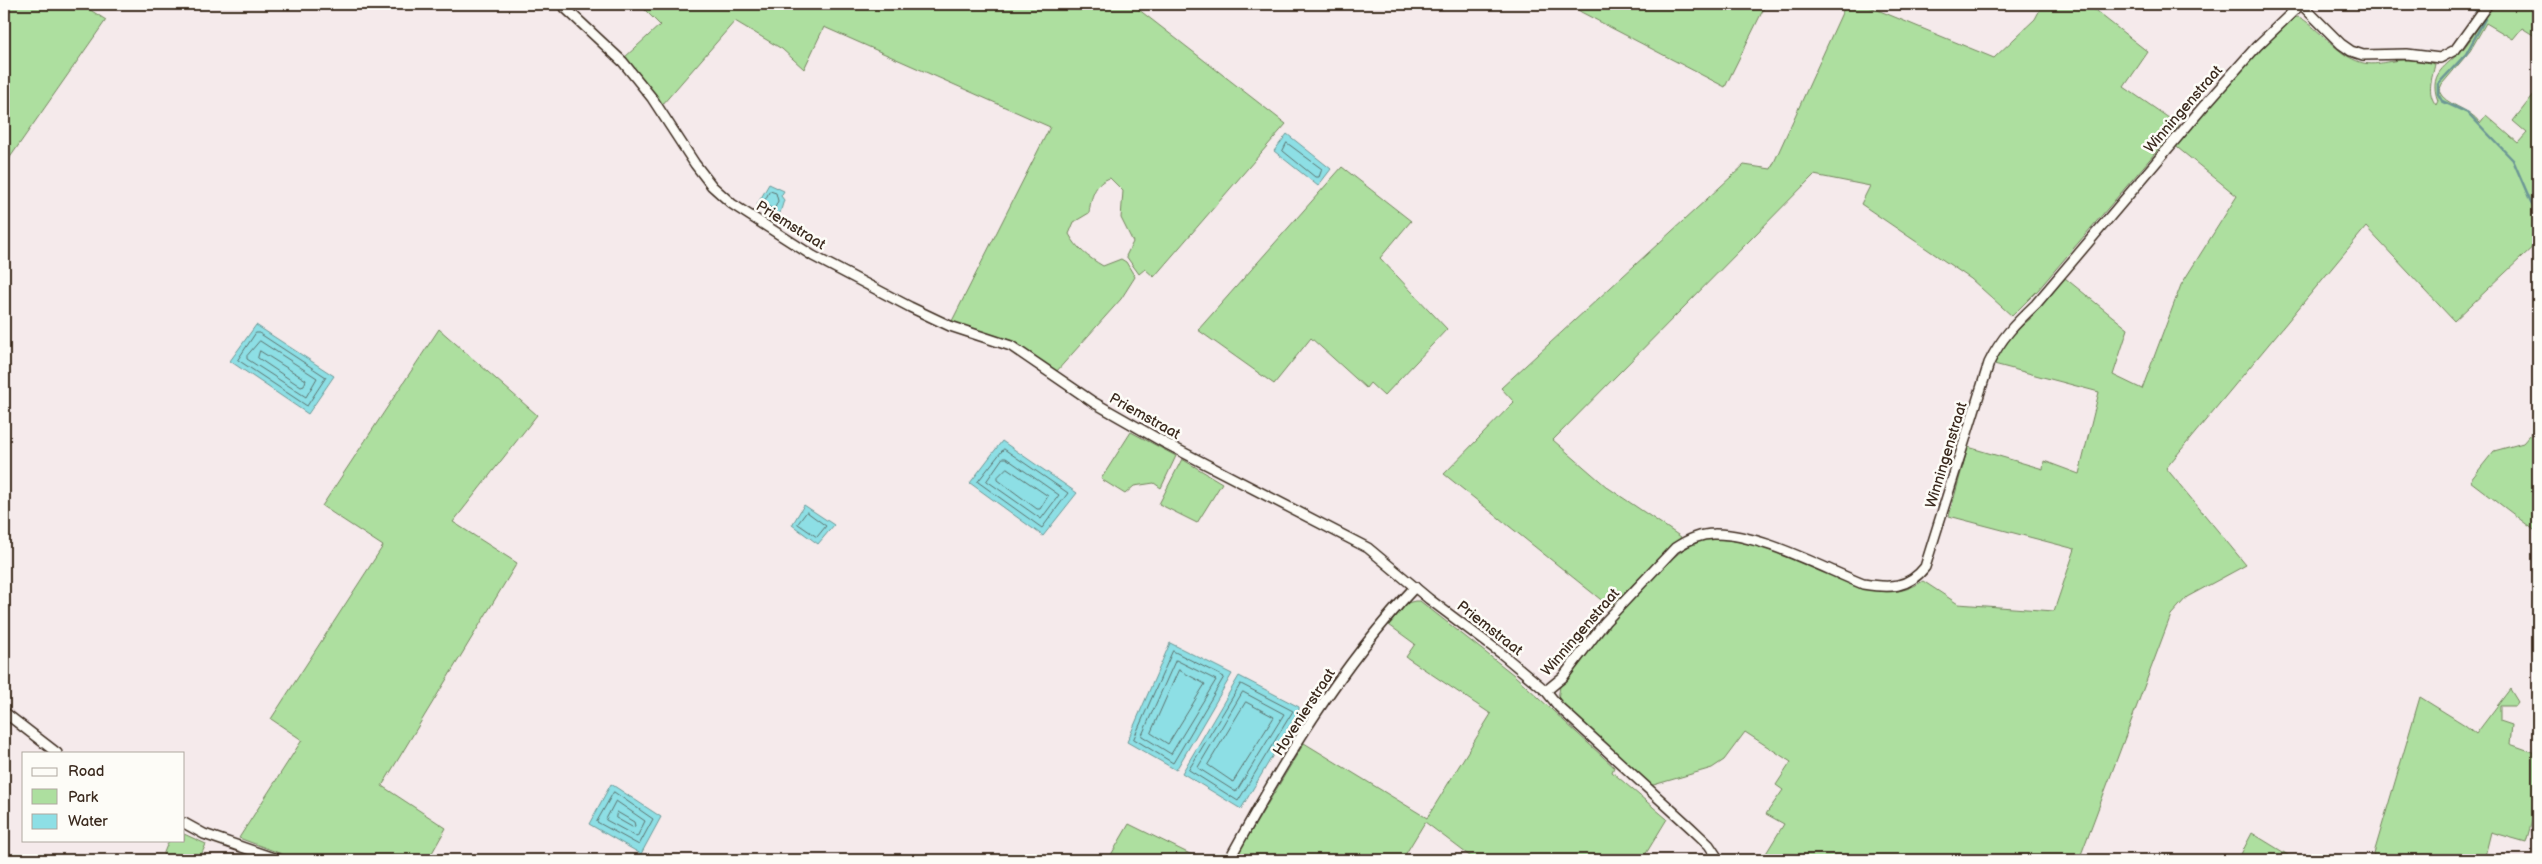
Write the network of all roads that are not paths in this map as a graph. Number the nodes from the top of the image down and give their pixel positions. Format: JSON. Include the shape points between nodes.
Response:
{"nodes":[{"id":1,"x":561,"y":4,"type":"edge"},
{"id":2,"x":2301,"y":4,"type":"edge"},
{"id":3,"x":2488,"y":4,"type":"edge"},
{"id":4,"x":1414,"y":587,"type":"junction"},
{"id":5,"x":1546,"y":691,"type":"junction"},
{"id":6,"x":4,"y":712,"type":"edge"},
{"id":7,"x":56,"y":752,"type":"edge"},
{"id":8,"x":185,"y":824,"type":"edge"},
{"id":9,"x":279,"y":860,"type":"edge"},
{"id":10,"x":1229,"y":860,"type":"edge"},
{"id":11,"x":1719,"y":860,"type":"edge"}],
"edges":[{"from":1,"to":4,"type":"street","name":"Priemstraat","via":[[623,62],[652,98],[695,164],[732,204],[813,256],[910,307],[950,326],[1011,346],[1101,407],[1368,548]]},
{"from":2,"to":3,"type":"street","via":[[2341,44],[2362,55],[2407,54],[2440,58],[2455,50]]},
{"from":2,"to":5,"type":"street","name":"Winningenstraat","via":[[2257,46],[2202,107],[2036,304],[1998,343],[1926,567],[1918,577],[1897,587],[1872,585],[1760,542],[1713,534],[1693,538],[1675,548],[1641,583],[1605,622],[1560,680]]},
{"from":4,"to":5,"type":"street","name":"Priemstraat"},
{"from":4,"to":10,"type":"street","name":"Hovenierstraat","via":[[1358,654],[1328,698]]},
{"from":5,"to":11,"type":"street","name":"Priemstraat","via":[[1559,707],[1709,845]]},
{"from":6,"to":7,"type":"street"},
{"from":8,"to":9,"type":"street","via":[[204,834]]}]}
